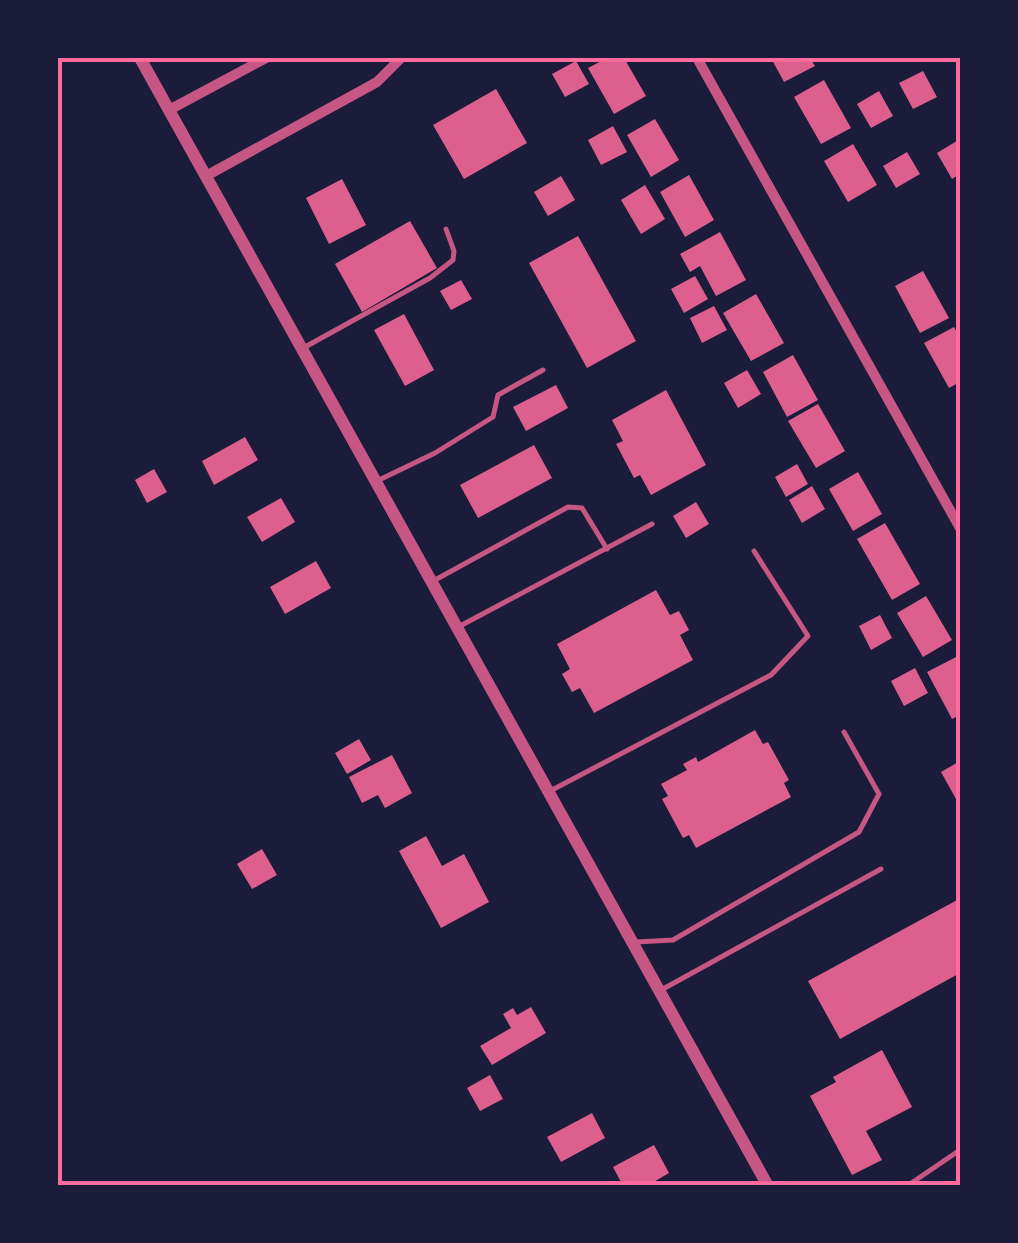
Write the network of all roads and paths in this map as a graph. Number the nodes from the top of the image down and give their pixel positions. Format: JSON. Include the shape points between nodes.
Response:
{"nodes":[{"id":1,"x":140,"y":58,"type":"edge"},
{"id":2,"x":266,"y":58,"type":"edge"},
{"id":3,"x":401,"y":58,"type":"edge"},
{"id":4,"x":696,"y":58,"type":"edge"},
{"id":5,"x":169,"y":110,"type":"junction"},
{"id":6,"x":206,"y":176,"type":"junction"},
{"id":7,"x":446,"y":229,"type":"dead end"},
{"id":8,"x":302,"y":348,"type":"junction"},
{"id":9,"x":543,"y":370,"type":"dead end"},
{"id":10,"x":376,"y":482,"type":"junction"},
{"id":11,"x":652,"y":524,"type":"dead end"},
{"id":12,"x":960,"y":528,"type":"edge"},
{"id":13,"x":607,"y":549,"type":"junction"},
{"id":14,"x":754,"y":551,"type":"dead end"},
{"id":15,"x":432,"y":582,"type":"junction"},
{"id":16,"x":457,"y":627,"type":"junction"},
{"id":17,"x":844,"y":732,"type":"dead end"},
{"id":18,"x":550,"y":792,"type":"junction"},
{"id":19,"x":881,"y":869,"type":"dead end"},
{"id":20,"x":633,"y":942,"type":"junction"},
{"id":21,"x":660,"y":991,"type":"junction"},
{"id":22,"x":960,"y":1150,"type":"edge"},
{"id":23,"x":768,"y":1186,"type":"edge"},
{"id":24,"x":907,"y":1186,"type":"edge"}],
"edges":[{"from":1,"to":5,"type":"street"},
{"from":2,"to":5,"type":"street"},
{"from":3,"to":6,"type":"street","via":[[378,82]]},
{"from":4,"to":12,"type":"street"},
{"from":5,"to":6,"type":"street"},
{"from":6,"to":8,"type":"street"},
{"from":7,"to":8,"type":"lane","via":[[453,260]]},
{"from":8,"to":10,"type":"street"},
{"from":9,"to":10,"type":"lane","via":[[498,395],[494,417]]},
{"from":10,"to":15,"type":"street"},
{"from":11,"to":13,"type":"lane"},
{"from":13,"to":15,"type":"lane","via":[[582,508],[568,507]]},
{"from":13,"to":16,"type":"lane"},
{"from":14,"to":18,"type":"lane","via":[[808,636],[771,675]]},
{"from":15,"to":16,"type":"street"},
{"from":16,"to":18,"type":"street"},
{"from":17,"to":20,"type":"lane","via":[[879,794],[859,832],[673,940]]},
{"from":18,"to":20,"type":"street"},
{"from":19,"to":21,"type":"lane"},
{"from":20,"to":21,"type":"street"},
{"from":21,"to":23,"type":"street"},
{"from":22,"to":24,"type":"lane"}]}
